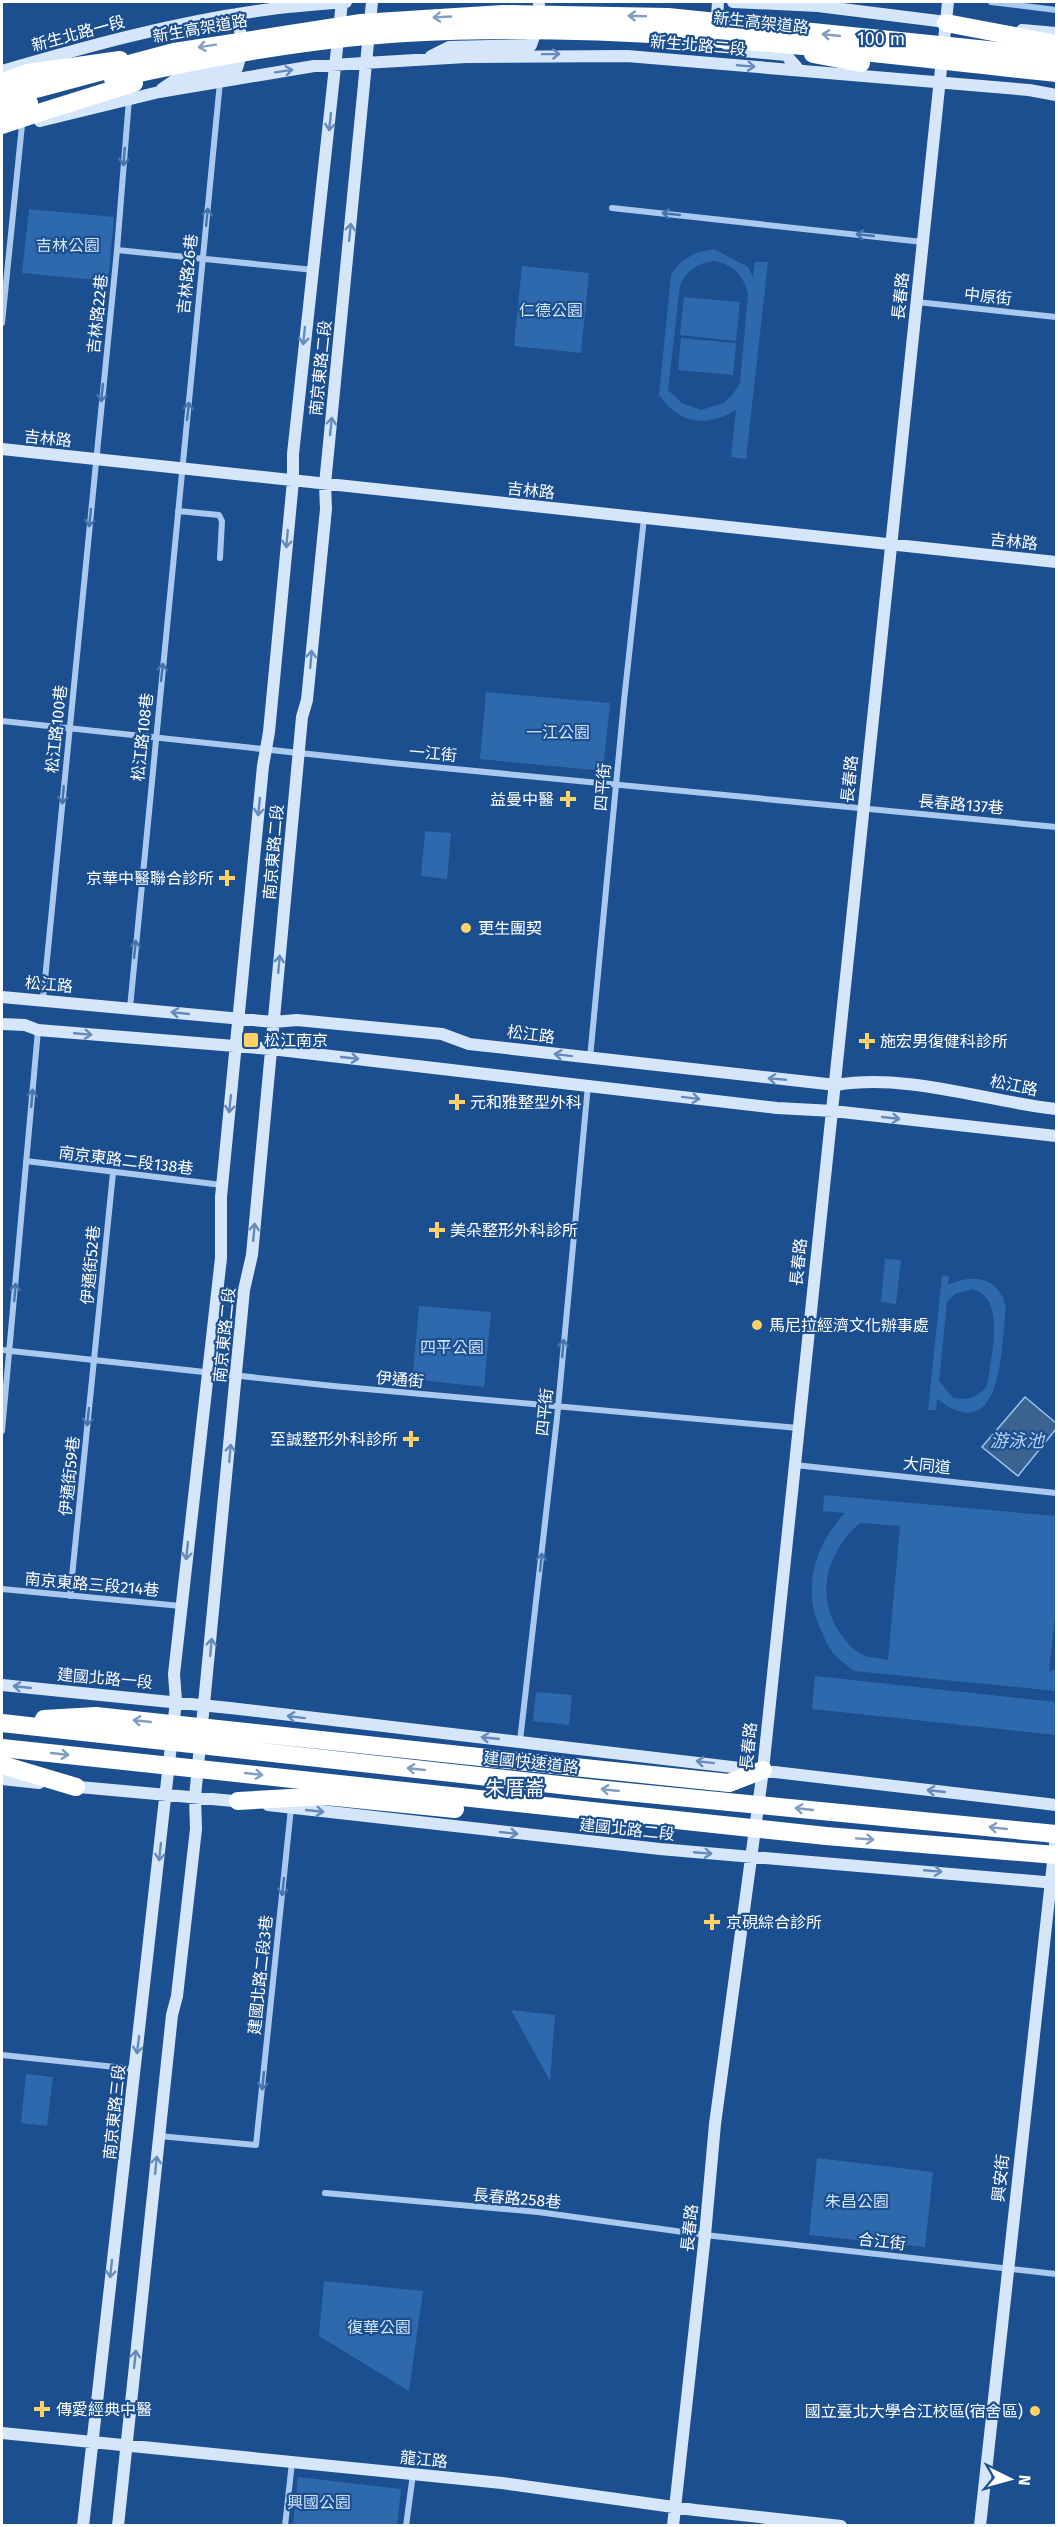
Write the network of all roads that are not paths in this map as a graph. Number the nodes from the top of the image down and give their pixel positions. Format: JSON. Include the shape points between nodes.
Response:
{"nodes":[{"id":1,"x":343,"y":2,"type":"edge"},
{"id":2,"x":372,"y":2,"type":"edge"},
{"id":3,"x":539,"y":2,"type":"edge"},
{"id":4,"x":718,"y":2,"type":"edge"},
{"id":5,"x":733,"y":2,"type":"edge"},
{"id":6,"x":948,"y":2,"type":"edge"},
{"id":7,"x":991,"y":2,"type":"edge"},
{"id":8,"x":1013,"y":2,"type":"edge"},
{"id":9,"x":818,"y":4,"type":"edge"},
{"id":10,"x":1022,"y":7,"type":"junction"},
{"id":11,"x":1056,"y":10,"type":"edge"},
{"id":12,"x":237,"y":15,"type":"junction"},
{"id":13,"x":946,"y":22,"type":"junction"},
{"id":14,"x":1056,"y":33,"type":"edge"},
{"id":15,"x":735,"y":39,"type":"junction"},
{"id":16,"x":1056,"y":44,"type":"edge"},
{"id":17,"x":1056,"y":57,"type":"edge"},
{"id":18,"x":428,"y":58,"type":"junction"},
{"id":19,"x":171,"y":60,"type":"junction"},
{"id":20,"x":367,"y":61,"type":"junction"},
{"id":21,"x":336,"y":64,"type":"junction"},
{"id":22,"x":799,"y":70,"type":"junction"},
{"id":23,"x":2,"y":71,"type":"edge"},
{"id":24,"x":1056,"y":73,"type":"edge"},
{"id":25,"x":2,"y":82,"type":"edge"},
{"id":26,"x":220,"y":82,"type":"junction"},
{"id":27,"x":939,"y":84,"type":"junction"},
{"id":28,"x":1056,"y":85,"type":"edge"},
{"id":29,"x":159,"y":92,"type":"junction"},
{"id":30,"x":1056,"y":95,"type":"edge"},
{"id":31,"x":129,"y":99,"type":"junction"},
{"id":32,"x":101,"y":105,"type":"junction"},
{"id":33,"x":2,"y":109,"type":"edge"},
{"id":34,"x":22,"y":126,"type":"junction"},
{"id":35,"x":2,"y":132,"type":"edge"},
{"id":36,"x":612,"y":208,"type":"dead end"},
{"id":37,"x":923,"y":242,"type":"junction"},
{"id":38,"x":117,"y":250,"type":"junction"},
{"id":39,"x":202,"y":258,"type":"junction"},
{"id":40,"x":314,"y":270,"type":"junction"},
{"id":41,"x":916,"y":302,"type":"junction"},
{"id":42,"x":1056,"y":317,"type":"edge"},
{"id":43,"x":2,"y":323,"type":"edge"},
{"id":44,"x":2,"y":449,"type":"edge"},
{"id":45,"x":95,"y":459,"type":"junction"},
{"id":46,"x":182,"y":469,"type":"junction"},
{"id":47,"x":293,"y":481,"type":"junction"},
{"id":48,"x":325,"y":484,"type":"junction"},
{"id":49,"x":178,"y":511,"type":"junction"},
{"id":50,"x":644,"y":518,"type":"junction"},
{"id":51,"x":891,"y":544,"type":"junction"},
{"id":52,"x":220,"y":558,"type":"dead end"},
{"id":53,"x":1056,"y":562,"type":"edge"},
{"id":54,"x":2,"y":721,"type":"edge"},
{"id":55,"x":69,"y":729,"type":"junction"},
{"id":56,"x":156,"y":738,"type":"junction"},
{"id":57,"x":267,"y":749,"type":"junction"},
{"id":58,"x":299,"y":752,"type":"junction"},
{"id":59,"x":616,"y":785,"type":"junction"},
{"id":60,"x":862,"y":810,"type":"junction"},
{"id":61,"x":1056,"y":827,"type":"edge"},
{"id":62,"x":2,"y":997,"type":"edge"},
{"id":63,"x":43,"y":1000,"type":"junction"},
{"id":64,"x":130,"y":1008,"type":"junction"},
{"id":65,"x":239,"y":1019,"type":"junction"},
{"id":66,"x":274,"y":1022,"type":"junction"},
{"id":67,"x":2,"y":1024,"type":"edge"},
{"id":68,"x":38,"y":1030,"type":"junction"},
{"id":69,"x":236,"y":1046,"type":"junction"},
{"id":70,"x":271,"y":1049,"type":"junction"},
{"id":71,"x":590,"y":1058,"type":"junction"},
{"id":72,"x":588,"y":1085,"type":"junction"},
{"id":73,"x":836,"y":1085,"type":"junction"},
{"id":74,"x":1056,"y":1109,"type":"edge"},
{"id":75,"x":833,"y":1111,"type":"junction"},
{"id":76,"x":1056,"y":1136,"type":"edge"},
{"id":77,"x":26,"y":1161,"type":"junction"},
{"id":78,"x":113,"y":1173,"type":"junction"},
{"id":79,"x":222,"y":1185,"type":"junction"},
{"id":80,"x":5,"y":1350,"type":"edge"},
{"id":81,"x":95,"y":1359,"type":"junction"},
{"id":82,"x":209,"y":1371,"type":"junction"},
{"id":83,"x":237,"y":1374,"type":"junction"},
{"id":84,"x":558,"y":1406,"type":"junction"},
{"id":85,"x":798,"y":1428,"type":"junction"},
{"id":86,"x":2,"y":1431,"type":"edge"},
{"id":87,"x":794,"y":1465,"type":"junction"},
{"id":88,"x":1056,"y":1493,"type":"edge"},
{"id":89,"x":2,"y":1590,"type":"edge"},
{"id":90,"x":70,"y":1596,"type":"junction"},
{"id":91,"x":181,"y":1606,"type":"junction"},
{"id":92,"x":2,"y":1685,"type":"edge"},
{"id":93,"x":176,"y":1701,"type":"junction"},
{"id":94,"x":205,"y":1705,"type":"junction"},
{"id":95,"x":2,"y":1722,"type":"edge"},
{"id":96,"x":520,"y":1741,"type":"junction"},
{"id":97,"x":2,"y":1748,"type":"edge"},
{"id":98,"x":2,"y":1765,"type":"edge"},
{"id":99,"x":763,"y":1770,"type":"junction"},
{"id":100,"x":2,"y":1779,"type":"edge"},
{"id":101,"x":76,"y":1787,"type":"junction"},
{"id":102,"x":166,"y":1794,"type":"junction"},
{"id":103,"x":195,"y":1797,"type":"junction"},
{"id":104,"x":238,"y":1801,"type":"junction"},
{"id":105,"x":1056,"y":1804,"type":"edge"},
{"id":106,"x":291,"y":1808,"type":"junction"},
{"id":107,"x":1056,"y":1834,"type":"edge"},
{"id":108,"x":826,"y":1836,"type":"junction"},
{"id":109,"x":1056,"y":1855,"type":"edge"},
{"id":110,"x":749,"y":1856,"type":"junction"},
{"id":111,"x":1054,"y":1882,"type":"edge"},
{"id":112,"x":2,"y":2055,"type":"edge"},
{"id":113,"x":135,"y":2070,"type":"junction"},
{"id":114,"x":159,"y":2136,"type":"junction"},
{"id":115,"x":325,"y":2193,"type":"dead end"},
{"id":116,"x":705,"y":2235,"type":"junction"},
{"id":117,"x":1006,"y":2269,"type":"junction"},
{"id":118,"x":1056,"y":2274,"type":"edge"},
{"id":119,"x":2,"y":2433,"type":"edge"},
{"id":120,"x":92,"y":2443,"type":"junction"},
{"id":121,"x":126,"y":2447,"type":"junction"},
{"id":122,"x":292,"y":2462,"type":"junction"},
{"id":123,"x":413,"y":2474,"type":"junction"},
{"id":124,"x":675,"y":2506,"type":"junction"},
{"id":125,"x":83,"y":2526,"type":"edge"},
{"id":126,"x":118,"y":2526,"type":"edge"},
{"id":127,"x":285,"y":2526,"type":"edge"},
{"id":128,"x":406,"y":2526,"type":"edge"},
{"id":129,"x":672,"y":2526,"type":"edge"},
{"id":130,"x":841,"y":2526,"type":"edge"},
{"id":131,"x":980,"y":2526,"type":"edge"}],
"edges":[{"from":1,"to":12,"type":"street","name":"新生北路一段"},
{"from":1,"to":21,"type":"street","name":"南京東路二段"},
{"from":2,"to":20,"type":"street","name":"南京東路二段"},
{"from":3,"to":18,"type":"street","via":[[538,25],[531,45],[449,47]]},
{"from":4,"to":22,"type":"street","via":[[716,33],[732,50],[786,55]]},
{"from":5,"to":9,"type":"street"},
{"from":6,"to":13,"type":"street","name":"長春路"},
{"from":7,"to":10,"type":"street"},
{"from":8,"to":10,"type":"street"},
{"from":9,"to":13,"type":"street"},
{"from":10,"to":11,"type":"street"},
{"from":12,"to":23,"type":"street","name":"新生北路一段","via":[[110,40]]},
{"from":12,"to":29,"type":"street","via":[[243,48],[237,68],[178,78]]},
{"from":13,"to":14,"type":"street"},
{"from":13,"to":16,"type":"highway"},
{"from":13,"to":27,"type":"street","name":"長春路"},
{"from":15,"to":19,"type":"highway","name":"新生高架道路","bridge":true,"via":[[592,31],[406,33]]},
{"from":15,"to":24,"type":"highway","name":"新生高架道路","bridge":true},
{"from":15,"to":28,"type":"highway","bridge":true,"via":[[861,63]]},
{"from":17,"to":19,"type":"highway","name":"新生高架道路","one_way":true,"bridge":true,"via":[[668,17],[502,14],[309,29]]},
{"from":18,"to":20,"type":"street","name":"新生北路二段"},
{"from":18,"to":22,"type":"street","name":"新生北路二段","one_way":true,"via":[[589,54]]},
{"from":19,"to":25,"type":"highway","bridge":true,"via":[[28,73]]},
{"from":19,"to":33,"type":"highway","name":"新生高架道路","bridge":true},
{"from":19,"to":33,"type":"highway","bridge":true,"via":[[111,92]]},
{"from":20,"to":21,"type":"street","name":"新生北路二段"},
{"from":48,"to":20,"type":"street","name":"南京東路二段","one_way":true},
{"from":26,"to":21,"type":"street","one_way":true},
{"from":21,"to":40,"type":"street","name":"南京東路二段","one_way":true},
{"from":22,"to":27,"type":"street","name":"新生北路二段"},
{"from":26,"to":29,"type":"street"},
{"from":39,"to":26,"type":"street","name":"吉林路26巷","one_way":true},
{"from":27,"to":30,"type":"street","name":"新生北路二段"},
{"from":27,"to":37,"type":"street","name":"長春路"},
{"from":29,"to":31,"type":"street"},
{"from":31,"to":32,"type":"street"},
{"from":31,"to":38,"type":"street","name":"吉林路22巷","one_way":true},
{"from":32,"to":33,"type":"street","via":[[94,99],[18,116]]},
{"from":32,"to":34,"type":"street"},
{"from":34,"to":35,"type":"street"},
{"from":34,"to":43,"type":"street"},
{"from":37,"to":36,"type":"street","one_way":true},
{"from":37,"to":41,"type":"street","name":"長春路"},
{"from":38,"to":39,"type":"street"},
{"from":38,"to":45,"type":"street","name":"吉林路22巷","one_way":true},
{"from":39,"to":40,"type":"street"},
{"from":46,"to":39,"type":"street","name":"吉林路26巷","one_way":true},
{"from":40,"to":47,"type":"street","name":"南京東路二段","one_way":true,"via":[[307,307]]},
{"from":41,"to":42,"type":"street","name":"中原街"},
{"from":41,"to":51,"type":"street","name":"長春路"},
{"from":44,"to":45,"type":"street","name":"吉林路"},
{"from":45,"to":46,"type":"street","name":"吉林路"},
{"from":45,"to":55,"type":"street","name":"松江路100巷","one_way":true},
{"from":46,"to":47,"type":"street","name":"吉林路"},
{"from":46,"to":49,"type":"street","name":"松江路108巷"},
{"from":47,"to":48,"type":"street","name":"吉林路"},
{"from":47,"to":57,"type":"street","name":"南京東路二段","one_way":true},
{"from":48,"to":50,"type":"street","name":"吉林路"},
{"from":58,"to":48,"type":"street","name":"南京東路二段","one_way":true,"via":[[326,509]]},
{"from":49,"to":52,"type":"street","via":[[219,515]]},
{"from":56,"to":49,"type":"street","name":"松江路108巷","one_way":true},
{"from":50,"to":51,"type":"street","name":"吉林路"},
{"from":50,"to":59,"type":"street","name":"四平街"},
{"from":51,"to":53,"type":"street","name":"吉林路"},
{"from":51,"to":60,"type":"street","name":"長春路"},
{"from":54,"to":55,"type":"street","name":"一江街"},
{"from":55,"to":56,"type":"street","name":"一江街"},
{"from":55,"to":63,"type":"street","name":"松江路100巷","one_way":true},
{"from":56,"to":57,"type":"street","name":"一江街"},
{"from":64,"to":56,"type":"street","name":"松江路108巷","one_way":true},
{"from":57,"to":58,"type":"street","name":"一江街"},
{"from":57,"to":65,"type":"street","name":"南京東路二段","one_way":true},
{"from":58,"to":59,"type":"street","name":"一江街"},
{"from":66,"to":58,"type":"street","name":"南京東路二段","one_way":true},
{"from":59,"to":60,"type":"street","name":"一江街"},
{"from":59,"to":71,"type":"street","name":"四平街"},
{"from":60,"to":61,"type":"street","name":"長春路137巷"},
{"from":60,"to":73,"type":"street","name":"長春路"},
{"from":62,"to":63,"type":"street","name":"松江路"},
{"from":63,"to":64,"type":"street","name":"松江路"},
{"from":65,"to":64,"type":"street","name":"松江路","one_way":true},
{"from":65,"to":66,"type":"street","name":"松江路"},
{"from":65,"to":69,"type":"street","name":"南京東路二段"},
{"from":66,"to":70,"type":"street","name":"南京東路二段"},
{"from":71,"to":66,"type":"street","name":"松江路","one_way":true,"via":[[470,1044],[442,1034],[297,1020]]},
{"from":67,"to":68,"type":"street"},
{"from":68,"to":69,"type":"street","one_way":true},
{"from":77,"to":68,"type":"street","one_way":true},
{"from":69,"to":70,"type":"street"},
{"from":69,"to":79,"type":"street","name":"南京東路二段","one_way":true},
{"from":70,"to":72,"type":"street","one_way":true},
{"from":83,"to":70,"type":"street","name":"南京東路二段","one_way":true},
{"from":73,"to":71,"type":"street","name":"松江路","one_way":true},
{"from":72,"to":75,"type":"street","one_way":true},
{"from":84,"to":72,"type":"street","name":"四平街","one_way":true},
{"from":73,"to":74,"type":"street","name":"松江路","via":[[859,1081],[975,1094]]},
{"from":73,"to":75,"type":"street","name":"長春路"},
{"from":75,"to":76,"type":"street","one_way":true},
{"from":75,"to":85,"type":"street","name":"長春路"},
{"from":77,"to":78,"type":"street","name":"南京東路二段138巷"},
{"from":80,"to":77,"type":"street","one_way":true},
{"from":78,"to":79,"type":"street","name":"南京東路二段138巷"},
{"from":78,"to":81,"type":"street","name":"伊通街52巷"},
{"from":79,"to":82,"type":"street","name":"南京東路二段","via":[[221,1258]]},
{"from":80,"to":81,"type":"street","name":"伊通街"},
{"from":80,"to":86,"type":"street"},
{"from":81,"to":82,"type":"street","name":"伊通街"},
{"from":81,"to":90,"type":"street","name":"伊通街59巷","one_way":true},
{"from":82,"to":83,"type":"street","name":"伊通街"},
{"from":82,"to":91,"type":"street","name":"南京東路二段","one_way":true},
{"from":83,"to":84,"type":"street","name":"伊通街"},
{"from":94,"to":83,"type":"street","name":"南京東路二段","one_way":true},
{"from":84,"to":85,"type":"street","name":"伊通街"},
{"from":96,"to":84,"type":"street","name":"四平街","one_way":true},
{"from":85,"to":87,"type":"street","name":"長春路"},
{"from":87,"to":88,"type":"street","name":"大同道"},
{"from":87,"to":99,"type":"street","name":"長春路"},
{"from":89,"to":90,"type":"street","name":"南京東路三段214巷"},
{"from":90,"to":91,"type":"street","name":"南京東路三段214巷"},
{"from":91,"to":93,"type":"street","name":"南京東路二段","via":[[174,1674]]},
{"from":93,"to":92,"type":"street","name":"建國北路一段","one_way":true},
{"from":93,"to":94,"type":"street","name":"建國北路一段"},
{"from":93,"to":102,"type":"street","name":"南京東路三段"},
{"from":96,"to":94,"type":"street","one_way":true},
{"from":94,"to":103,"type":"street"},
{"from":99,"to":95,"type":"highway","one_way":true,"bridge":true,"via":[[729,1783],[96,1716]]},
{"from":107,"to":95,"type":"highway","name":"建國快速道路","one_way":true,"bridge":true,"via":[[596,1789]]},
{"from":99,"to":96,"type":"street","one_way":true},
{"from":97,"to":108,"type":"highway","one_way":true,"bridge":true},
{"from":98,"to":101,"type":"highway"},
{"from":105,"to":99,"type":"street","one_way":true},
{"from":99,"to":110,"type":"street","name":"長春路"},
{"from":100,"to":101,"type":"street"},
{"from":101,"to":102,"type":"street"},
{"from":102,"to":103,"type":"street"},
{"from":102,"to":113,"type":"street","name":"南京東路三段","one_way":true},
{"from":103,"to":104,"type":"street","name":"建國北路二段"},
{"from":103,"to":114,"type":"street","via":[[196,1829]]},
{"from":104,"to":106,"type":"street","name":"建國北路二段"},
{"from":104,"to":108,"type":"highway","bridge":true,"via":[[326,1796],[759,1839]]},
{"from":106,"to":110,"type":"street","name":"建國北路二段","one_way":true},
{"from":106,"to":114,"type":"street","name":"建國北路二段3巷","one_way":true,"via":[[256,2145]]},
{"from":107,"to":111,"type":"street","name":"興安街"},
{"from":108,"to":109,"type":"highway","one_way":true,"bridge":true},
{"from":110,"to":111,"type":"street","name":"建國北路二段","one_way":true},
{"from":110,"to":116,"type":"street","name":"長春路"},
{"from":111,"to":117,"type":"street","name":"興安街"},
{"from":112,"to":113,"type":"street"},
{"from":113,"to":120,"type":"street","name":"南京東路三段","one_way":true},
{"from":121,"to":114,"type":"street","one_way":true},
{"from":115,"to":116,"type":"street","name":"長春路258巷","via":[[538,2212]]},
{"from":116,"to":117,"type":"street","name":"合江街"},
{"from":116,"to":124,"type":"street","name":"長春路"},
{"from":117,"to":118,"type":"street","name":"合江街"},
{"from":117,"to":131,"type":"street","name":"興安街"},
{"from":119,"to":120,"type":"street","name":"龍江路"},
{"from":120,"to":121,"type":"street","name":"龍江路"},
{"from":120,"to":125,"type":"street","name":"南京東路三段"},
{"from":121,"to":122,"type":"street","name":"龍江路"},
{"from":121,"to":126,"type":"street"},
{"from":122,"to":123,"type":"street","name":"龍江路"},
{"from":122,"to":127,"type":"street"},
{"from":123,"to":124,"type":"street","name":"龍江路"},
{"from":123,"to":128,"type":"street"},
{"from":124,"to":129,"type":"street","name":"長春路"},
{"from":124,"to":130,"type":"street","name":"龍江路"}]}
